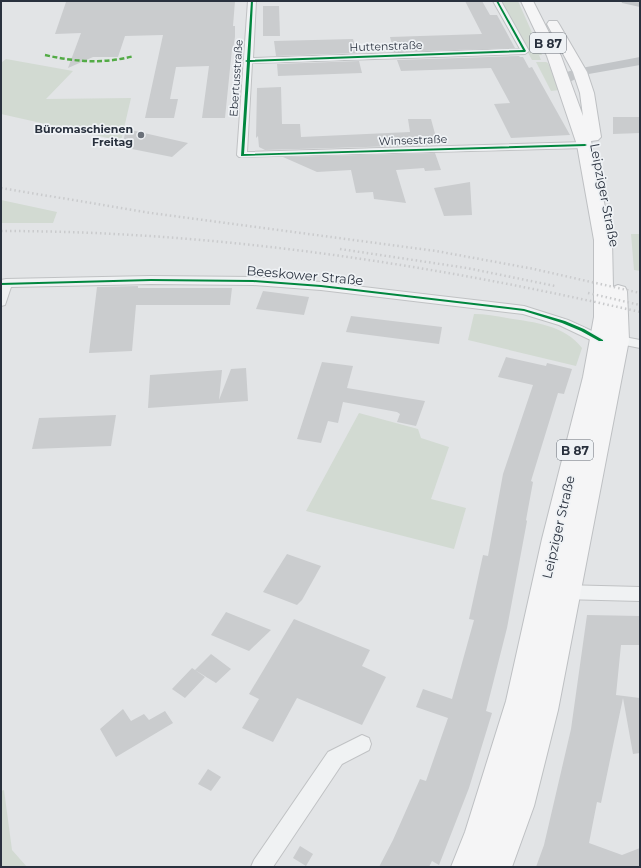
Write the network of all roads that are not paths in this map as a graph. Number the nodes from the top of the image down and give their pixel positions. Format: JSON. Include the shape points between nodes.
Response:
{"nodes":[{"id":1,"x":252,"y":1,"type":"edge"},
{"id":2,"x":497,"y":1,"type":"edge"},
{"id":3,"x":527,"y":1,"type":"edge"},
{"id":4,"x":539,"y":1,"type":"edge"},
{"id":5,"x":626,"y":1,"type":"edge"},
{"id":6,"x":640,"y":4,"type":"edge"},
{"id":7,"x":247,"y":61,"type":"junction"},
{"id":8,"x":640,"y":61,"type":"edge"},
{"id":9,"x":640,"y":66,"type":"edge"},
{"id":10,"x":581,"y":76,"type":"junction"},
{"id":11,"x":564,"y":81,"type":"junction"},
{"id":12,"x":585,"y":145,"type":"junction"},
{"id":13,"x":242,"y":155,"type":"joint"},
{"id":14,"x":4,"y":283,"type":"edge"},
{"id":15,"x":1,"y":302,"type":"edge"},
{"id":16,"x":620,"y":341,"type":"edge"},
{"id":17,"x":555,"y":592,"type":"junction"},
{"id":18,"x":640,"y":594,"type":"edge"},
{"id":19,"x":362,"y":744,"type":"dead end"},
{"id":20,"x":261,"y":867,"type":"edge"},
{"id":21,"x":467,"y":867,"type":"edge"},
{"id":22,"x":496,"y":867,"type":"edge"}],
"edges":[{"from":1,"to":7,"type":"street","name":"Ebertusstraße"},
{"from":2,"to":7,"type":"street","name":"Huttenstraße","via":[[525,51]]},
{"from":3,"to":11,"type":"main road","name":"Leipziger Straße","number":"B 87"},
{"from":4,"to":10,"type":"main road","name":"Leipziger Straße","number":"B 87"},
{"from":5,"to":6,"type":"street"},
{"from":7,"to":13,"type":"street","name":"Ebertusstraße"},
{"from":8,"to":10,"type":"street"},
{"from":9,"to":10,"type":"street"},
{"from":10,"to":11,"type":"street"},
{"from":10,"to":16,"type":"main road","name":"Leipziger Straße","number":"B 87","via":[[587,93],[594,139],[616,239]]},
{"from":11,"to":12,"type":"main road","name":"Leipziger Straße","number":"B 87"},
{"from":12,"to":13,"type":"street","name":"Winsestraße"},
{"from":12,"to":16,"type":"main road","name":"Leipziger Straße","number":"B 87","via":[[603,240],[604,317]]},
{"from":14,"to":15,"type":"street"},
{"from":14,"to":16,"type":"street","name":"Beeskower Straße","via":[[253,280],[320,286],[524,310]]},
{"from":16,"to":17,"type":"main road","name":"Leipziger Straße","number":"B 87","via":[[578,548]]},
{"from":17,"to":18,"type":"street"},
{"from":17,"to":21,"type":"main road","name":"Leipziger Straße","number":"B 87","via":[[481,832]]},
{"from":17,"to":22,"type":"main road","name":"Leipziger Straße","number":"B 87","via":[[542,718],[519,806]]},
{"from":19,"to":20,"type":"street","via":[[335,758]]}]}
